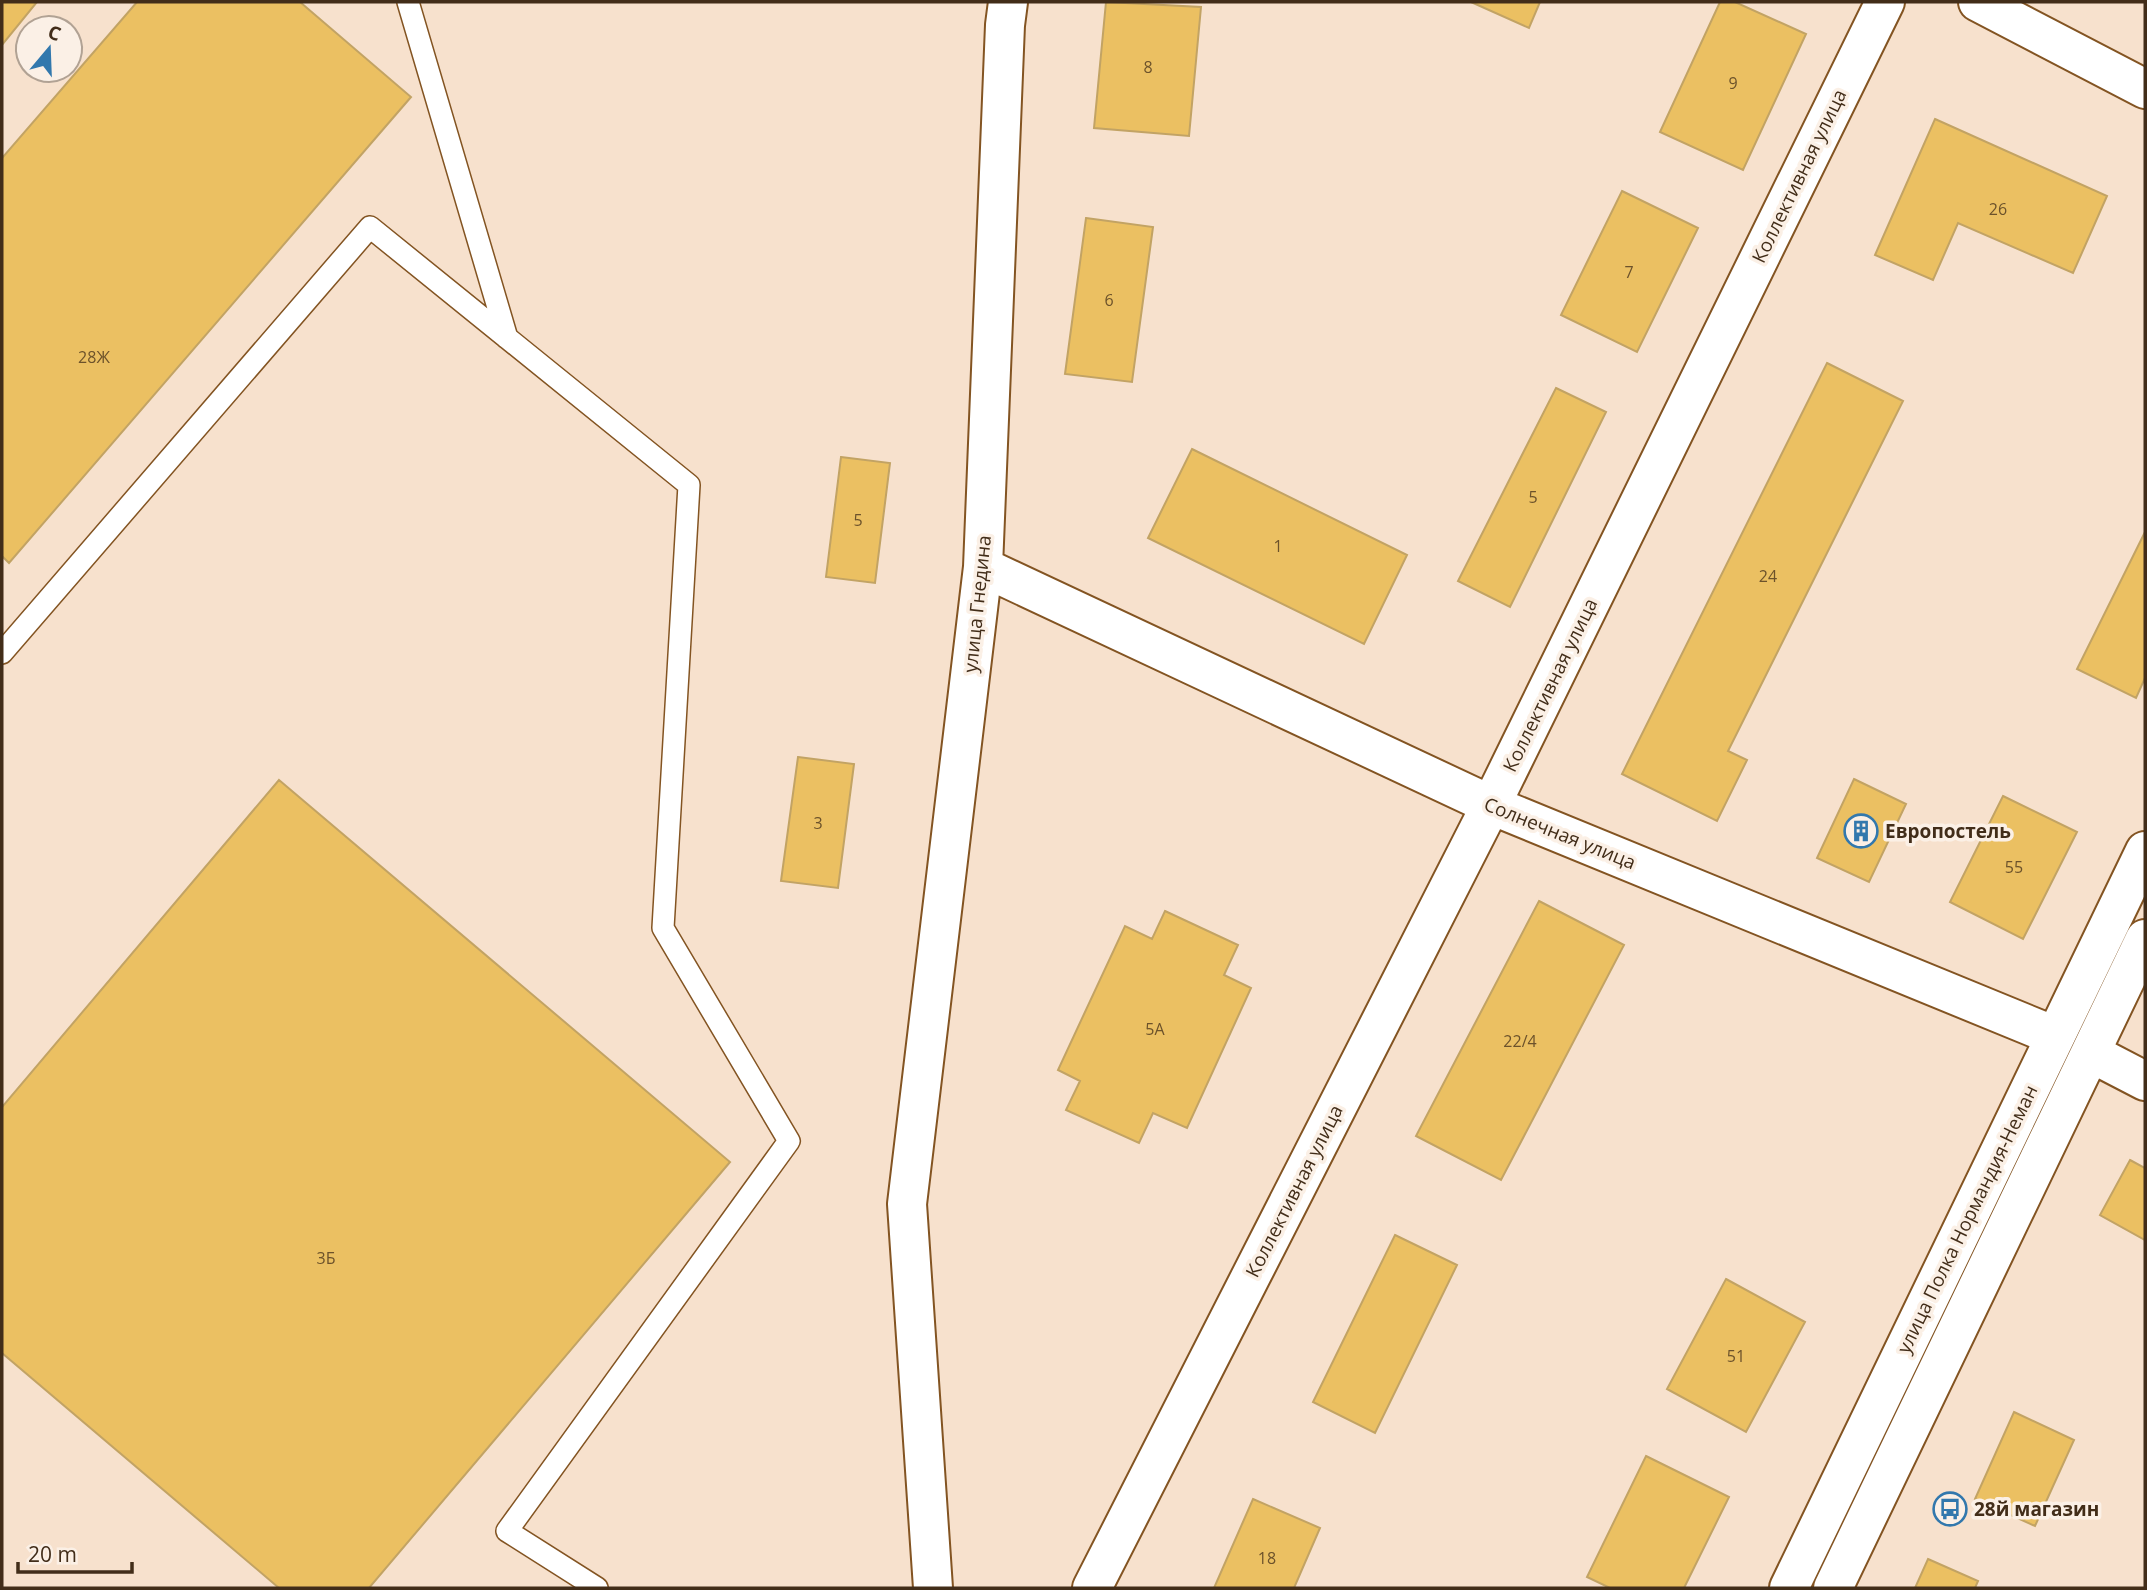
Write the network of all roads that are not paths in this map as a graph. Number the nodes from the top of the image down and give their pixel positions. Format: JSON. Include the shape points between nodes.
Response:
{"nodes":[{"id":1,"x":408,"y":2,"type":"edge"},
{"id":2,"x":1008,"y":2,"type":"edge"},
{"id":3,"x":1885,"y":2,"type":"edge"},
{"id":4,"x":1978,"y":2,"type":"edge"},
{"id":5,"x":2145,"y":89,"type":"edge"},
{"id":6,"x":507,"y":338,"type":"junction"},
{"id":7,"x":983,"y":567,"type":"junction"},
{"id":8,"x":2,"y":653,"type":"edge"},
{"id":9,"x":1491,"y":805,"type":"junction"},
{"id":10,"x":2145,"y":851,"type":"edge"},
{"id":11,"x":2145,"y":939,"type":"edge"},
{"id":12,"x":2056,"y":1035,"type":"junction"},
{"id":13,"x":2091,"y":1053,"type":"junction"},
{"id":14,"x":2145,"y":1081,"type":"edge"},
{"id":15,"x":597,"y":1588,"type":"edge"},
{"id":16,"x":933,"y":1588,"type":"edge"},
{"id":17,"x":1091,"y":1588,"type":"edge"},
{"id":18,"x":1789,"y":1588,"type":"edge"},
{"id":19,"x":1833,"y":1588,"type":"edge"}],
"edges":[{"from":1,"to":6,"type":"lane"},
{"from":2,"to":7,"type":"street","name":"улица Гнедина"},
{"from":3,"to":9,"type":"street","name":"Коллективная улица"},
{"from":4,"to":5,"type":"street"},
{"from":6,"to":8,"type":"lane","via":[[370,227]]},
{"from":6,"to":15,"type":"lane","via":[[689,485],[663,928],[789,1141],[507,1531]]},
{"from":7,"to":9,"type":"street","name":"Солнечная улица"},
{"from":7,"to":16,"type":"street","name":"улица Гнедина","via":[[908,1204]]},
{"from":9,"to":12,"type":"street","name":"Солнечная улица"},
{"from":9,"to":17,"type":"street","name":"Коллективная улица"},
{"from":10,"to":12,"type":"street","name":"улица Полка Нормандия-Неман"},
{"from":11,"to":13,"type":"street","name":"улица Полка Нормандия-Неман"},
{"from":12,"to":13,"type":"street","name":"Солнечная улица"},
{"from":12,"to":18,"type":"street","name":"улица Полка Нормандия-Неман"},
{"from":13,"to":14,"type":"street","name":"Солнечная улица"},
{"from":13,"to":19,"type":"street","name":"улица Полка Нормандия-Неман"}]}
